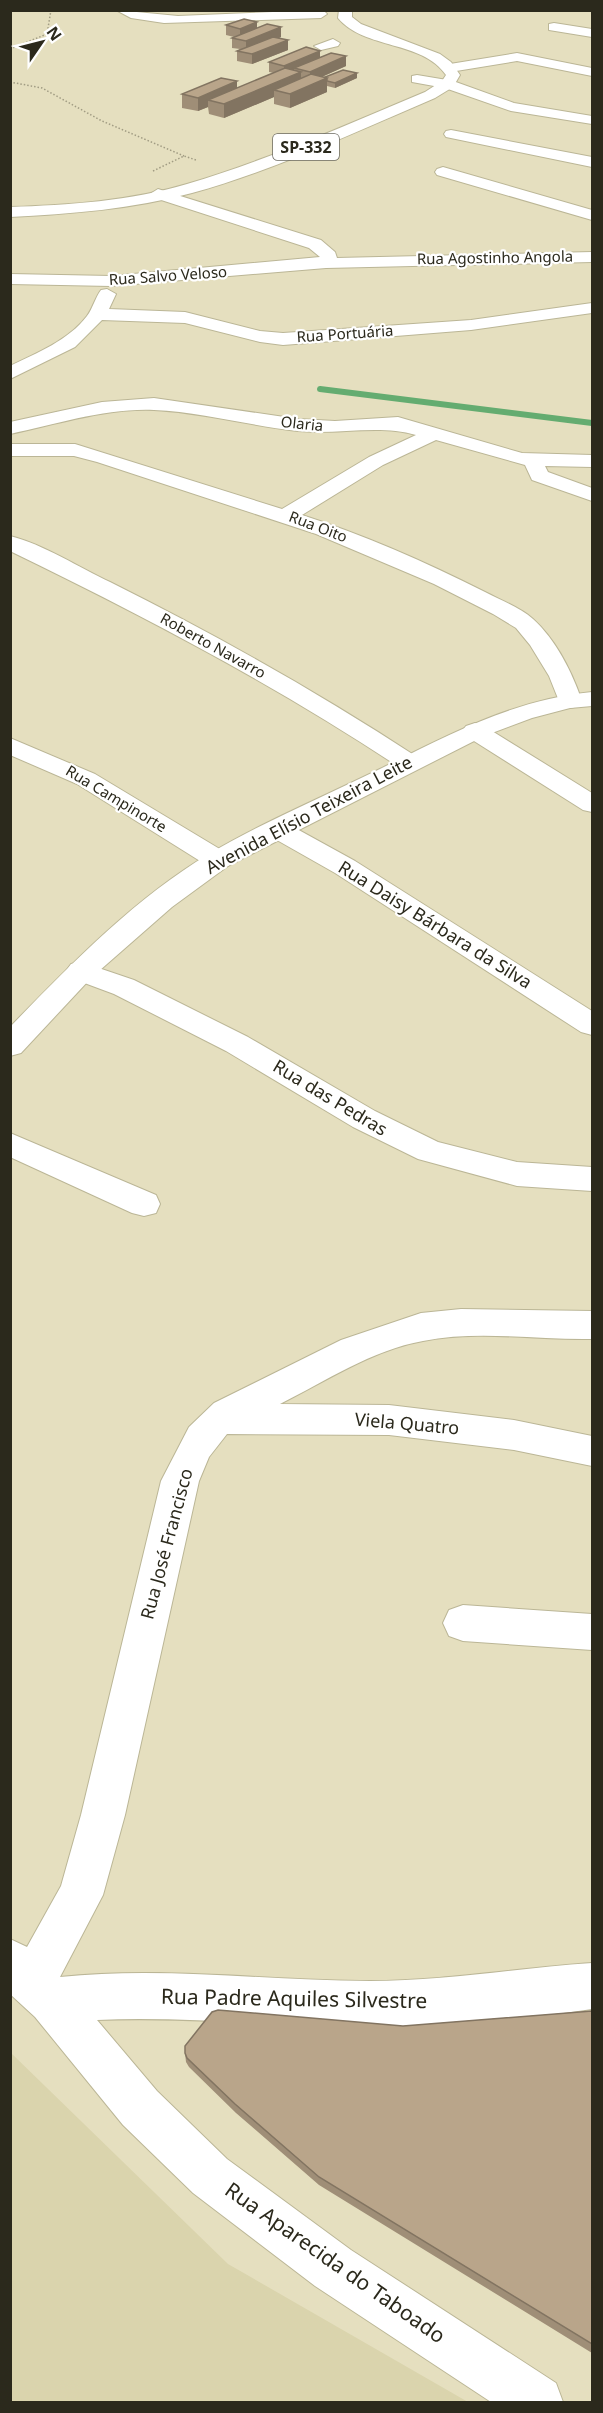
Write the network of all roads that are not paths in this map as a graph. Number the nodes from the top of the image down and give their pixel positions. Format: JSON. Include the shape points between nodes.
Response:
{"nodes":[{"id":1,"x":122,"y":10,"type":"edge"},
{"id":2,"x":346,"y":10,"type":"edge"},
{"id":3,"x":322,"y":12,"type":"edge"},
{"id":4,"x":225,"y":13,"type":"edge"},
{"id":5,"x":554,"y":27,"type":"dead end"},
{"id":6,"x":592,"y":33,"type":"edge"},
{"id":7,"x":383,"y":50,"type":"junction"},
{"id":8,"x":592,"y":72,"type":"edge"},
{"id":9,"x":449,"y":76,"type":"junction"},
{"id":10,"x":408,"y":86,"type":"junction"},
{"id":11,"x":592,"y":120,"type":"edge"},
{"id":12,"x":451,"y":134,"type":"dead end"},
{"id":13,"x":592,"y":162,"type":"edge"},
{"id":14,"x":443,"y":172,"type":"dead end"},
{"id":15,"x":158,"y":194,"type":"junction"},
{"id":16,"x":10,"y":212,"type":"edge"},
{"id":17,"x":592,"y":215,"type":"edge"},
{"id":18,"x":315,"y":244,"type":"junction"},
{"id":19,"x":592,"y":257,"type":"edge"},
{"id":20,"x":538,"y":258,"type":"junction"},
{"id":21,"x":398,"y":260,"type":"junction"},
{"id":22,"x":326,"y":263,"type":"junction"},
{"id":23,"x":592,"y":272,"type":"edge"},
{"id":24,"x":10,"y":279,"type":"edge"},
{"id":25,"x":111,"y":281,"type":"junction"},
{"id":26,"x":592,"y":308,"type":"edge"},
{"id":27,"x":99,"y":314,"type":"junction"},
{"id":28,"x":10,"y":373,"type":"edge"},
{"id":29,"x":10,"y":428,"type":"edge"},
{"id":30,"x":433,"y":434,"type":"junction"},
{"id":31,"x":10,"y":450,"type":"edge"},
{"id":32,"x":533,"y":460,"type":"junction"},
{"id":33,"x":592,"y":461,"type":"edge"},
{"id":34,"x":592,"y":495,"type":"edge"},
{"id":35,"x":287,"y":515,"type":"junction"},
{"id":36,"x":10,"y":542,"type":"edge"},
{"id":37,"x":581,"y":700,"type":"edge"},
{"id":38,"x":475,"y":731,"type":"junction"},
{"id":39,"x":10,"y":745,"type":"edge"},
{"id":40,"x":408,"y":762,"type":"junction"},
{"id":41,"x":592,"y":804,"type":"edge"},
{"id":42,"x":277,"y":829,"type":"junction"},
{"id":43,"x":218,"y":860,"type":"junction"},
{"id":44,"x":81,"y":971,"type":"junction"},
{"id":45,"x":592,"y":1025,"type":"edge"},
{"id":46,"x":10,"y":1046,"type":"edge"},
{"id":47,"x":10,"y":1144,"type":"edge"},
{"id":48,"x":592,"y":1179,"type":"edge"},
{"id":49,"x":144,"y":1204,"type":"dead end"},
{"id":50,"x":592,"y":1325,"type":"edge"},
{"id":51,"x":220,"y":1418,"type":"junction"},
{"id":52,"x":592,"y":1451,"type":"edge"},
{"id":53,"x":464,"y":1623,"type":"dead end"},
{"id":54,"x":592,"y":1632,"type":"edge"},
{"id":55,"x":32,"y":1981,"type":"edge"},
{"id":56,"x":592,"y":1986,"type":"edge"},
{"id":57,"x":537,"y":2403,"type":"edge"}],
"edges":[{"from":1,"to":4,"type":"street","via":[[160,21]]},
{"from":2,"to":9,"type":"street","via":[[345,18],[359,30],[424,53]]},
{"from":3,"to":4,"type":"street"},
{"from":3,"to":7,"type":"street","via":[[323,21],[332,28]]},
{"from":5,"to":6,"type":"street"},
{"from":7,"to":9,"type":"street"},
{"from":7,"to":10,"type":"street","via":[[415,68]]},
{"from":8,"to":9,"type":"street","via":[[517,57]]},
{"from":9,"to":10,"type":"street"},
{"from":9,"to":11,"type":"street","via":[[512,107]]},
{"from":9,"to":15,"type":"street","number":"SP-332","via":[[430,95],[284,156],[188,189]]},
{"from":10,"to":15,"type":"street","number":"SP-332"},
{"from":12,"to":13,"type":"street"},
{"from":14,"to":17,"type":"street"},
{"from":15,"to":16,"type":"street","number":"SP-332","via":[[78,209]]},
{"from":15,"to":18,"type":"street","name":"Rua Agostinho Angola"},
{"from":18,"to":21,"type":"street","name":"Rua Agostinho Angola"},
{"from":18,"to":22,"type":"street","via":[[329,256]]},
{"from":19,"to":20,"type":"street","name":"Rua Agostinho Angola"},
{"from":20,"to":21,"type":"street","name":"Rua Agostinho Angola"},
{"from":20,"to":23,"type":"street"},
{"from":21,"to":22,"type":"street","name":"Rua Agostinho Angola"},
{"from":22,"to":25,"type":"street","name":"Rua Salvo Veloso"},
{"from":24,"to":25,"type":"street","name":"Rua Salvo Veloso"},
{"from":25,"to":27,"type":"street"},
{"from":26,"to":27,"type":"street","name":"Rua Portuária","via":[[471,325],[283,339],[254,337],[211,322],[179,317]]},
{"from":27,"to":28,"type":"street","via":[[85,332],[69,343]]},
{"from":29,"to":30,"type":"street","name":"Olaria","via":[[102,408],[154,404],[298,425],[398,423]]},
{"from":30,"to":32,"type":"street","name":"Olaria"},
{"from":30,"to":35,"type":"street","via":[[375,461]]},
{"from":31,"to":35,"type":"street","name":"Rua Oito","via":[[75,450]]},
{"from":32,"to":33,"type":"street","name":"Olaria"},
{"from":32,"to":34,"type":"street","via":[[539,476]]},
{"from":35,"to":37,"type":"street","name":"Rua Oito","via":[[385,553],[518,618],[551,656]]},
{"from":36,"to":40,"type":"street","name":"Roberto Navarro","via":[[118,594],[238,659]]},
{"from":37,"to":38,"type":"street","name":"Avenida Elísio Teixeira Leite"},
{"from":38,"to":40,"type":"street","name":"Avenida Elísio Teixeira Leite"},
{"from":38,"to":41,"type":"street"},
{"from":39,"to":43,"type":"street","name":"Rua Campinorte","via":[[86,778]]},
{"from":40,"to":42,"type":"street","name":"Avenida Elísio Teixeira Leite"},
{"from":42,"to":43,"type":"street","name":"Avenida Elísio Teixeira Leite"},
{"from":42,"to":45,"type":"street","name":"Rua Daisy Bárbara da Silva","via":[[345,867]]},
{"from":43,"to":44,"type":"street","name":"Avenida Elísio Teixeira Leite","via":[[162,901]]},
{"from":44,"to":46,"type":"street","name":"Avenida Elísio Teixeira Leite"},
{"from":44,"to":48,"type":"street","name":"Rua das Pedras","via":[[124,987],[237,1044],[420,1147],[517,1174]]},
{"from":47,"to":49,"type":"street"},
{"from":50,"to":51,"type":"street","name":"Rua José Francisco","via":[[427,1326],[324,1364]]},
{"from":51,"to":52,"type":"street","name":"Viela Quatro","via":[[389,1420],[514,1435]]},
{"from":51,"to":55,"type":"street","name":"Rua José Francisco","via":[[190,1456],[180,1481],[81,1895]]},
{"from":53,"to":54,"type":"street"},
{"from":55,"to":56,"type":"street","name":"Rua Padre Aquiles Silvestre","via":[[84,1996],[369,2004],[479,2000]]},
{"from":55,"to":57,"type":"street","name":"Rua Aparecida do Taboado","via":[[140,2108],[210,2176],[333,2268]]}]}
